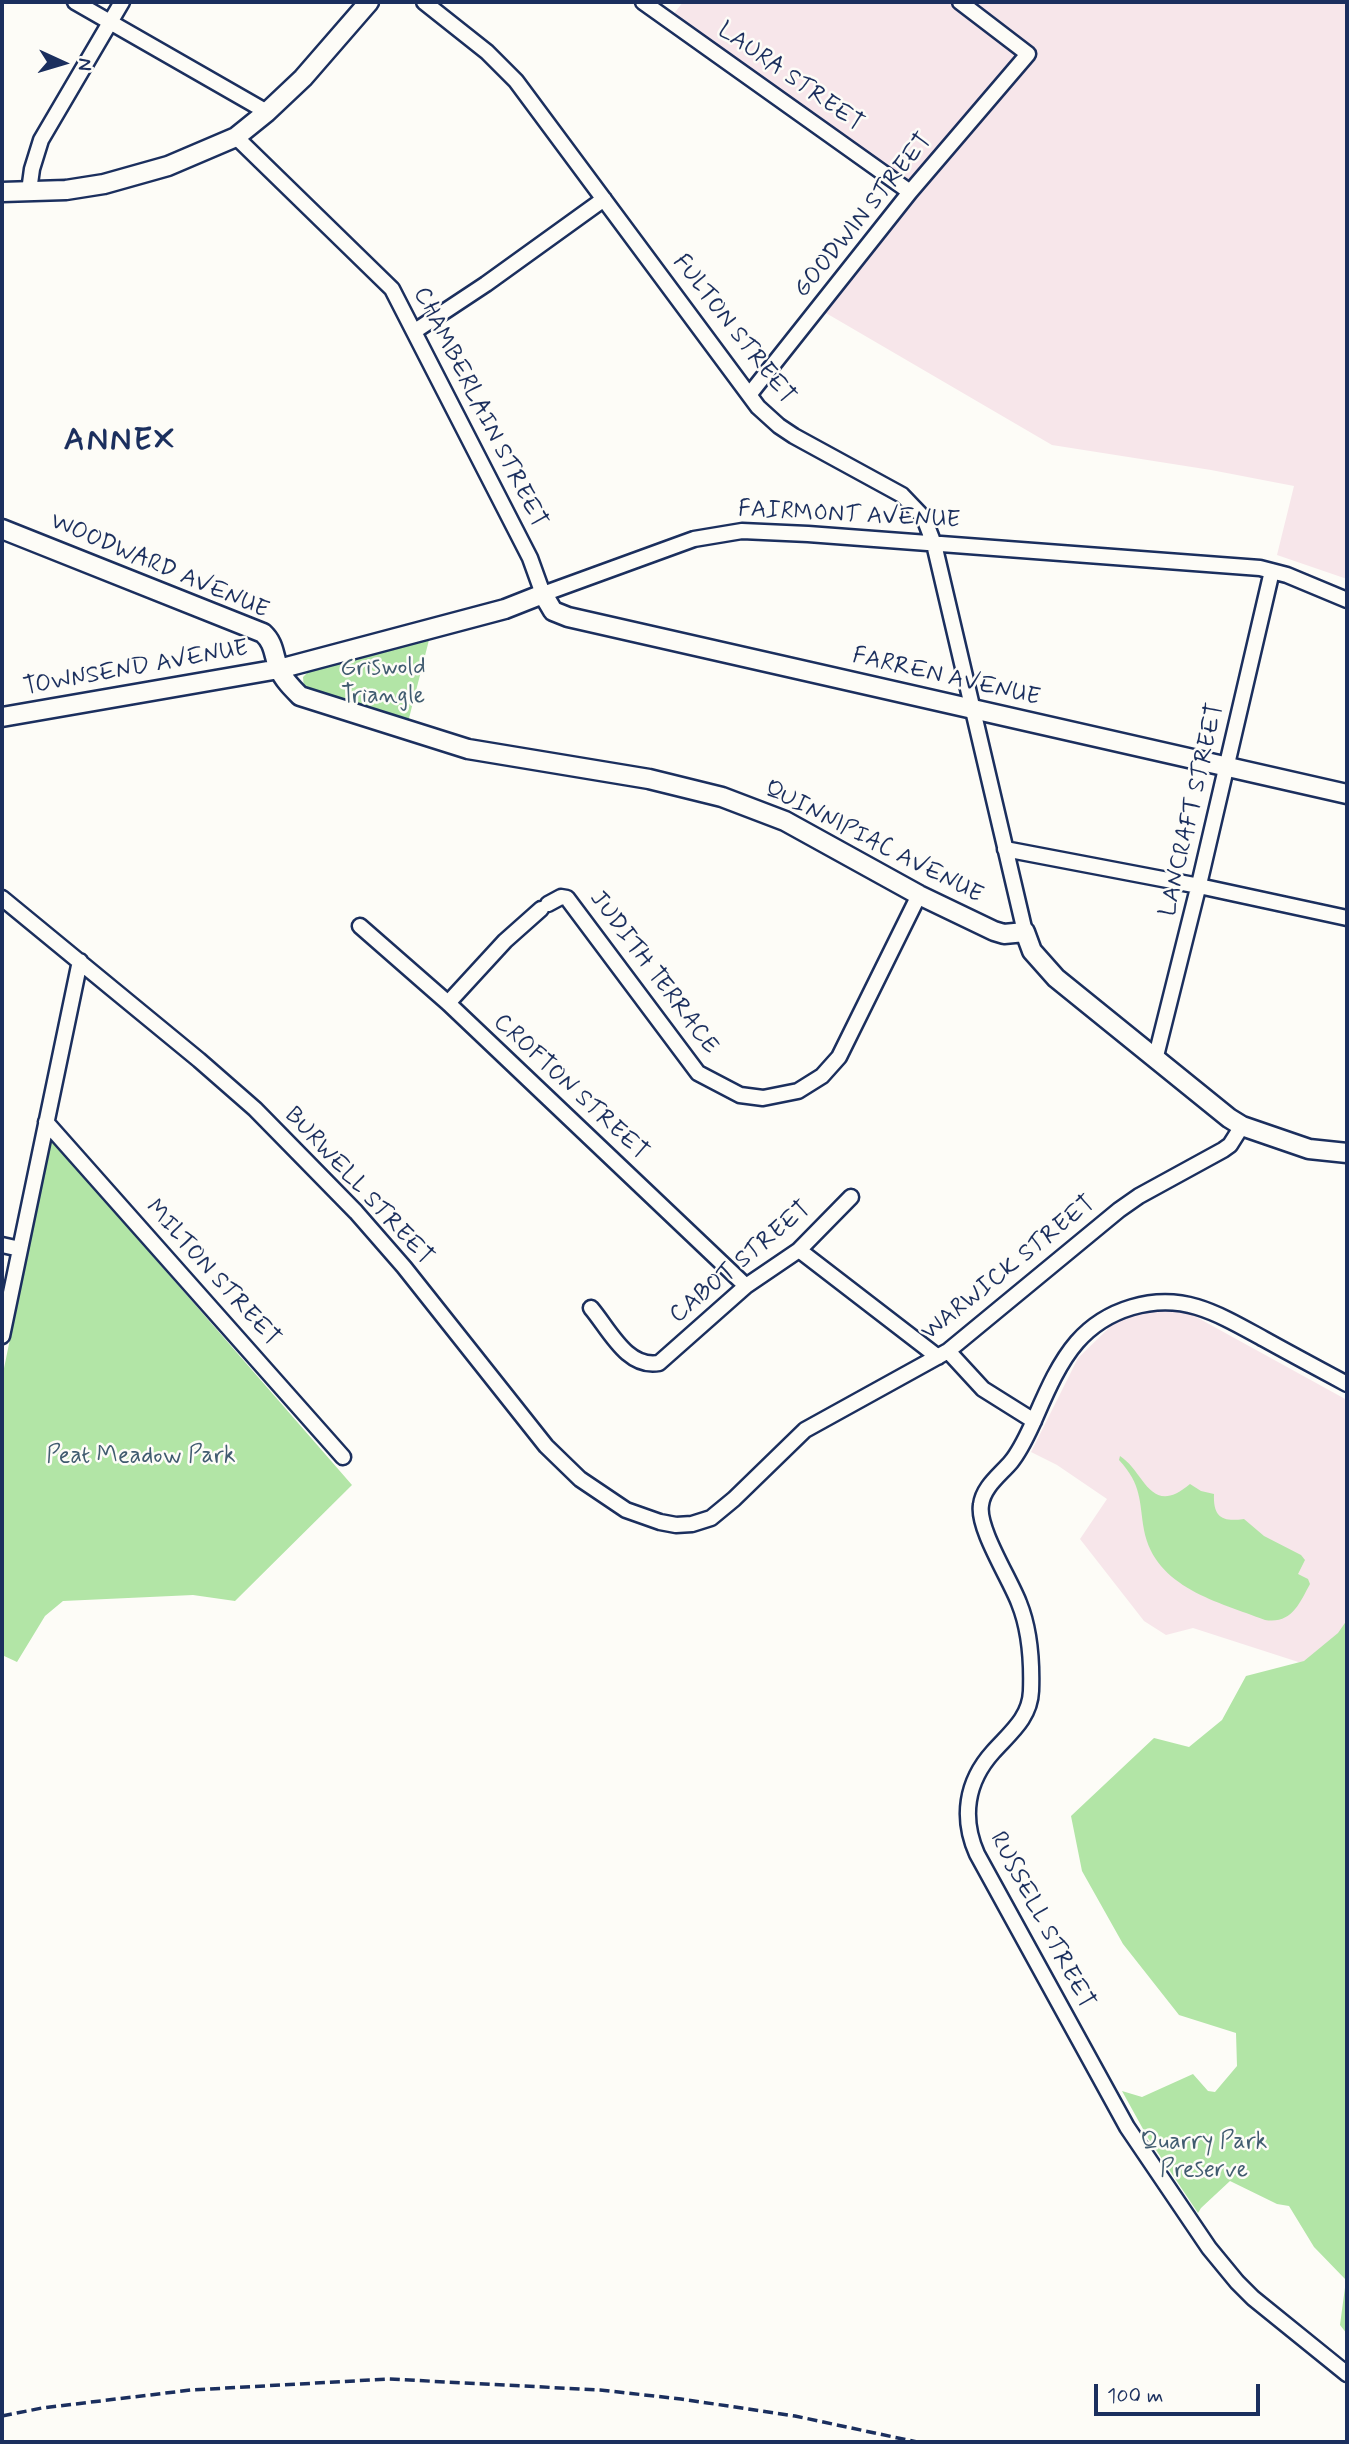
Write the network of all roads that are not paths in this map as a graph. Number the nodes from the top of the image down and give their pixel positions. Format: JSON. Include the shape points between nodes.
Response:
{"nodes":[{"id":1,"x":75,"y":2,"type":"edge"},
{"id":2,"x":122,"y":2,"type":"edge"},
{"id":3,"x":369,"y":2,"type":"edge"},
{"id":4,"x":424,"y":2,"type":"edge"},
{"id":5,"x":643,"y":2,"type":"edge"},
{"id":6,"x":960,"y":2,"type":"edge"},
{"id":7,"x":111,"y":21,"type":"junction"},
{"id":8,"x":267,"y":112,"type":"junction"},
{"id":9,"x":236,"y":137,"type":"junction"},
{"id":10,"x":29,"y":191,"type":"junction"},
{"id":11,"x":2,"y":192,"type":"edge"},
{"id":12,"x":910,"y":192,"type":"junction"},
{"id":13,"x":604,"y":199,"type":"junction"},
{"id":14,"x":415,"y":331,"type":"junction"},
{"id":15,"x":749,"y":395,"type":"junction"},
{"id":16,"x":2,"y":529,"type":"edge"},
{"id":17,"x":934,"y":544,"type":"junction"},
{"id":18,"x":1272,"y":570,"type":"junction"},
{"id":19,"x":543,"y":594,"type":"junction"},
{"id":20,"x":1347,"y":600,"type":"edge"},
{"id":21,"x":279,"y":669,"type":"junction"},
{"id":22,"x":972,"y":709,"type":"junction"},
{"id":23,"x":2,"y":717,"type":"edge"},
{"id":24,"x":1226,"y":767,"type":"junction"},
{"id":25,"x":1347,"y":794,"type":"edge"},
{"id":26,"x":1005,"y":849,"type":"junction"},
{"id":27,"x":1199,"y":886,"type":"junction"},
{"id":28,"x":919,"y":895,"type":"junction"},
{"id":29,"x":2,"y":898,"type":"edge"},
{"id":30,"x":1347,"y":918,"type":"edge"},
{"id":31,"x":360,"y":926,"type":"dead end"},
{"id":32,"x":1025,"y":932,"type":"junction"},
{"id":33,"x":80,"y":961,"type":"junction"},
{"id":34,"x":448,"y":1003,"type":"junction"},
{"id":35,"x":1155,"y":1059,"type":"junction"},
{"id":36,"x":46,"y":1122,"type":"junction"},
{"id":37,"x":1242,"y":1126,"type":"junction"},
{"id":38,"x":1347,"y":1153,"type":"edge"},
{"id":39,"x":851,"y":1197,"type":"dead end"},
{"id":40,"x":2,"y":1245,"type":"edge"},
{"id":41,"x":20,"y":1249,"type":"junction"},
{"id":42,"x":799,"y":1250,"type":"junction"},
{"id":43,"x":746,"y":1286,"type":"junction"},
{"id":44,"x":591,"y":1308,"type":"dead end"},
{"id":45,"x":2,"y":1336,"type":"edge"},
{"id":46,"x":943,"y":1354,"type":"junction"},
{"id":47,"x":1347,"y":1384,"type":"edge"},
{"id":48,"x":1034,"y":1420,"type":"junction"},
{"id":49,"x":343,"y":1457,"type":"dead end"},
{"id":50,"x":660,"y":1522,"type":"joint"},
{"id":51,"x":1347,"y":2374,"type":"edge"}],
"edges":[{"from":1,"to":7,"type":"street"},
{"from":2,"to":7,"type":"street"},
{"from":3,"to":8,"type":"main road"},
{"from":4,"to":13,"type":"street","name":"FULTON STREET","via":[[503,66]]},
{"from":5,"to":12,"type":"street","name":"LAURA STREET"},
{"from":6,"to":12,"type":"street","name":"GOODWIN STREET","via":[[1028,54]]},
{"from":7,"to":8,"type":"street"},
{"from":7,"to":10,"type":"street","via":[[41,140]]},
{"from":8,"to":9,"type":"main road"},
{"from":9,"to":10,"type":"main road","via":[[168,166],[103,184]]},
{"from":9,"to":14,"type":"street","name":"CHAMBERLAIN STREET","via":[[392,289]]},
{"from":10,"to":11,"type":"main road"},
{"from":12,"to":15,"type":"street","name":"GOODWIN STREET"},
{"from":13,"to":14,"type":"street"},
{"from":13,"to":15,"type":"street","name":"FULTON STREET"},
{"from":14,"to":19,"type":"street","name":"CHAMBERLAIN STREET","via":[[530,558]]},
{"from":15,"to":17,"type":"street","name":"FULTON STREET","via":[[793,436],[902,495],[924,518]]},
{"from":16,"to":21,"type":"main road","name":"WOODWARD AVENUE","via":[[263,633],[272,644]]},
{"from":17,"to":18,"type":"street","name":"FAIRMONT AVENUE"},
{"from":17,"to":19,"type":"street","name":"FAIRMONT AVENUE","via":[[742,531],[694,540]]},
{"from":17,"to":22,"type":"street","name":"FULTON STREET"},
{"from":18,"to":20,"type":"street","name":"FAIRMONT AVENUE"},
{"from":18,"to":24,"type":"street","name":"LANCRAFT STREET"},
{"from":19,"to":21,"type":"main road","name":"FAIRMONT AVENUE","via":[[505,609]]},
{"from":19,"to":22,"type":"main road","name":"FARREN AVENUE","via":[[561,616]]},
{"from":21,"to":23,"type":"main road","name":"TOWNSEND AVENUE"},
{"from":21,"to":28,"type":"main road","name":"QUINNIPIAC AVENUE","via":[[300,696],[468,750],[649,779],[722,797],[785,821]]},
{"from":22,"to":24,"type":"main road","name":"FARREN AVENUE"},
{"from":22,"to":26,"type":"street","name":"FULTON STREET"},
{"from":24,"to":25,"type":"main road","name":"FARREN AVENUE"},
{"from":24,"to":27,"type":"street","name":"LANCRAFT STREET"},
{"from":26,"to":27,"type":"street"},
{"from":26,"to":32,"type":"street","name":"FULTON STREET"},
{"from":27,"to":30,"type":"street"},
{"from":27,"to":35,"type":"street","name":"LANCRAFT STREET"},
{"from":28,"to":32,"type":"main road","name":"QUINNIPIAC AVENUE","via":[[1004,934]]},
{"from":28,"to":34,"type":"street","name":"JUDITH TERRACE","via":[[839,1057],[822,1076],[798,1091],[763,1098],[740,1095],[698,1073],[567,898],[545,907],[505,941]]},
{"from":29,"to":33,"type":"street","name":"BURWELL STREET"},
{"from":31,"to":34,"type":"street","name":"CROFTON STREET"},
{"from":32,"to":35,"type":"main road","via":[[1032,951],[1056,978]]},
{"from":33,"to":36,"type":"street"},
{"from":33,"to":50,"type":"street","name":"BURWELL STREET","via":[[255,1109],[356,1212],[564,1464],[616,1504]]},
{"from":34,"to":43,"type":"street","name":"CROFTON STREET"},
{"from":35,"to":37,"type":"main road"},
{"from":36,"to":41,"type":"street"},
{"from":36,"to":49,"type":"street","name":"MILTON STREET"},
{"from":37,"to":38,"type":"main road","via":[[1308,1149]]},
{"from":37,"to":46,"type":"street","name":"WARWICK STREET","via":[[1230,1145],[1119,1210]]},
{"from":39,"to":42,"type":"street","name":"CABOT STREET"},
{"from":40,"to":41,"type":"street"},
{"from":41,"to":45,"type":"street"},
{"from":42,"to":43,"type":"street","name":"CABOT STREET"},
{"from":42,"to":46,"type":"street"},
{"from":43,"to":44,"type":"street","name":"CABOT STREET","via":[[659,1363],[650,1365],[634,1361]]},
{"from":46,"to":48,"type":"street","via":[[983,1389]]},
{"from":46,"to":50,"type":"street","name":"WARWICK STREET","via":[[805,1430],[711,1518],[692,1524]]},
{"from":47,"to":48,"type":"street","name":"RUSSELL STREET","via":[[1209,1311],[1155,1302],[1115,1313],[1087,1331],[1066,1357]]},
{"from":48,"to":51,"type":"street","name":"RUSSELL STREET","via":[[1020,1449],[981,1504],[984,1527],[1026,1623],[1031,1690],[1027,1713],[983,1764],[972,1784],[967,1812],[971,1839],[1122,2118],[1209,2248],[1253,2298]]}]}
